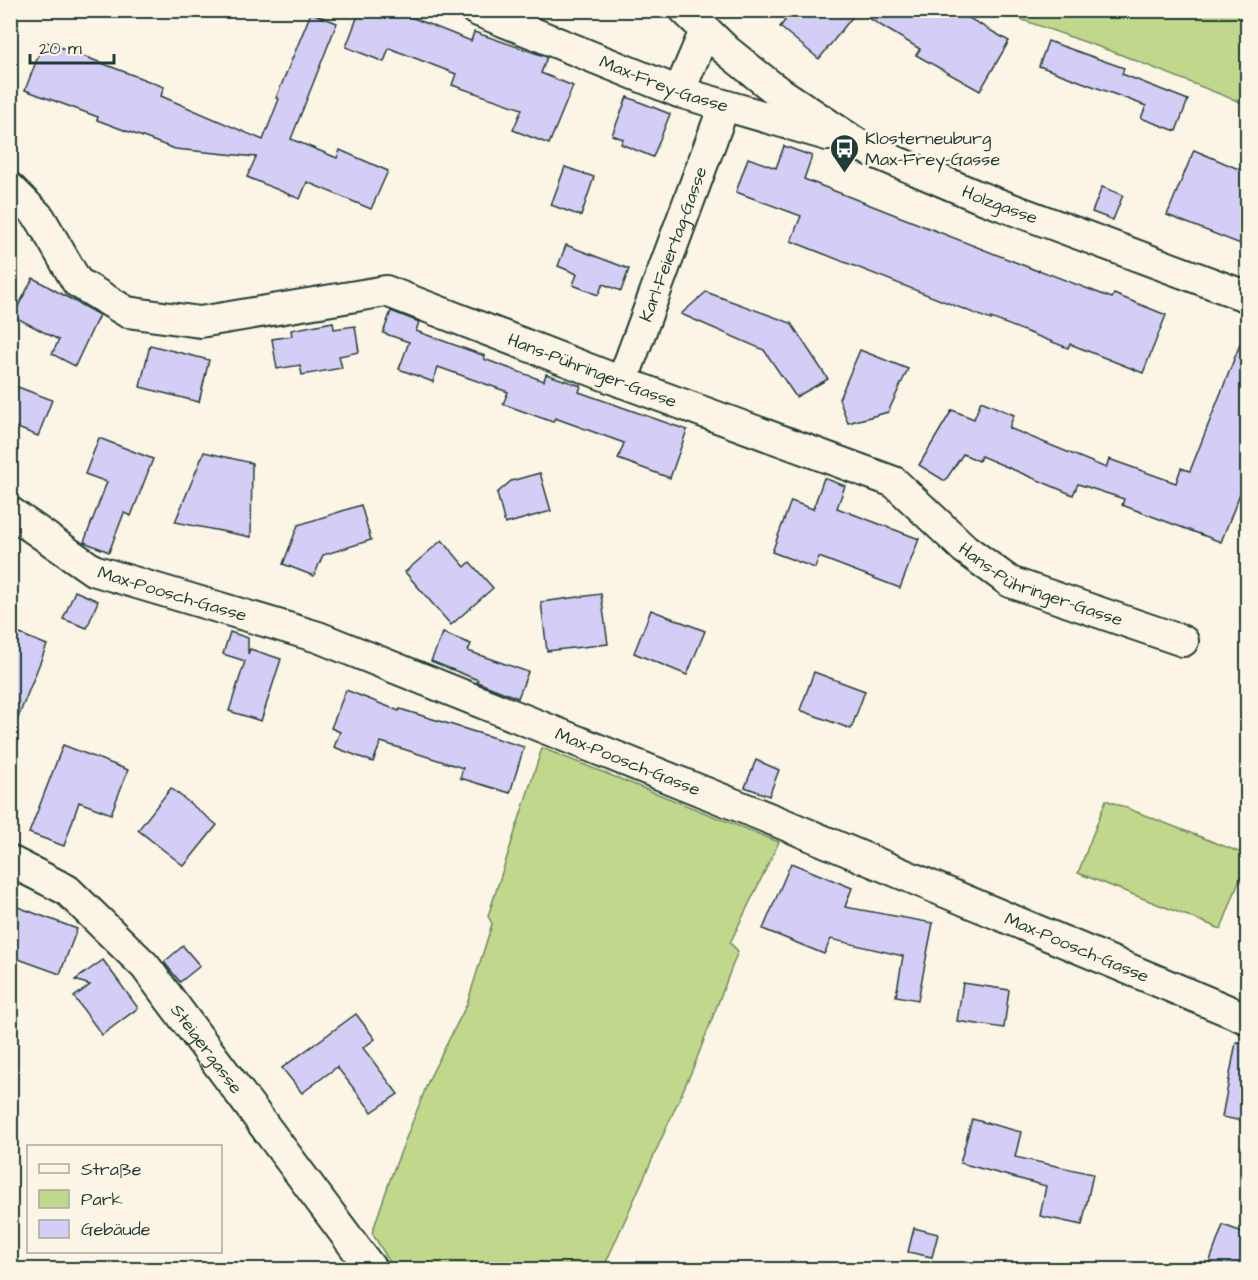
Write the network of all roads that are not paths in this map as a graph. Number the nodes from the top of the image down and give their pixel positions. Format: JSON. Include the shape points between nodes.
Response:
{"nodes":[{"id":1,"x":476,"y":10,"type":"edge"},
{"id":2,"x":695,"y":21,"type":"edge"},
{"id":3,"x":679,"y":92,"type":"junction"},
{"id":4,"x":724,"y":106,"type":"junction"},
{"id":5,"x":856,"y":143,"type":"junction"},
{"id":6,"x":10,"y":188,"type":"edge"},
{"id":7,"x":1248,"y":297,"type":"edge"},
{"id":8,"x":622,"y":382,"type":"junction"},
{"id":9,"x":10,"y":512,"type":"edge"},
{"id":10,"x":1183,"y":641,"type":"dead end"},
{"id":11,"x":10,"y":861,"type":"edge"},
{"id":12,"x":1248,"y":1019,"type":"edge"},
{"id":13,"x":372,"y":1269,"type":"edge"}],
"edges":[{"from":1,"to":3,"type":"street","name":"Max-Frey-Gasse"},
{"from":2,"to":3,"type":"street"},
{"from":2,"to":5,"type":"street","name":"Holzgasse","via":[[772,87]]},
{"from":3,"to":4,"type":"street","name":"Max-Frey-Gasse"},
{"from":4,"to":5,"type":"street","name":"Max-Frey-Gasse"},
{"from":4,"to":8,"type":"street","name":"Karl-Feiertag-Gasse"},
{"from":5,"to":7,"type":"street","name":"Holzgasse","via":[[977,196]]},
{"from":6,"to":8,"type":"street","name":"Hans-Pühringer-Gasse","via":[[40,218],[77,282],[127,312],[200,322],[386,291]]},
{"from":8,"to":10,"type":"street","name":"Hans-Pühringer-Gasse","via":[[894,482],[965,549],[1010,582]]},
{"from":9,"to":12,"type":"street","name":"Max-Poosch-Gasse","via":[[93,570],[318,637],[781,823]]},
{"from":11,"to":13,"type":"street","name":"Steigergasse","via":[[67,890],[146,966]]}]}
